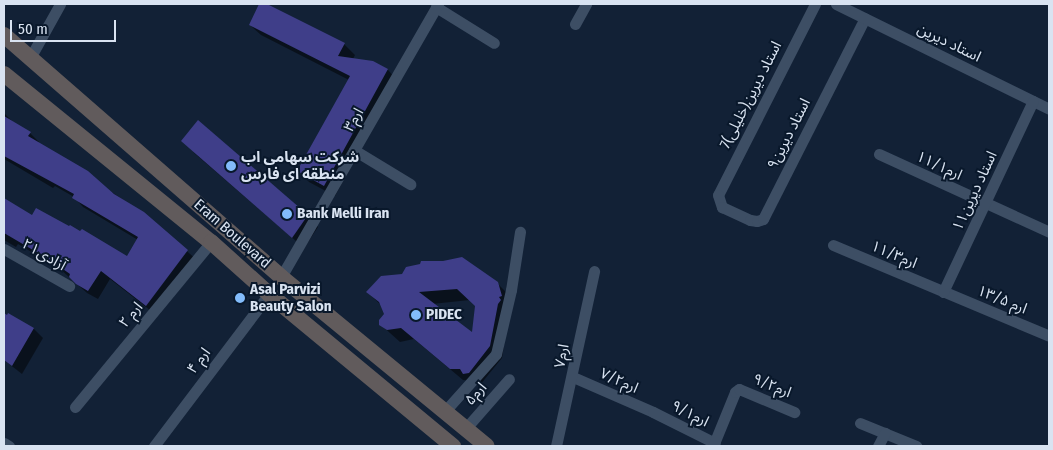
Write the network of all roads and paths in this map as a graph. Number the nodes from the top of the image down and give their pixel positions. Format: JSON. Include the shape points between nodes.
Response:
{"nodes":[{"id":1,"x":60,"y":4,"type":"edge"},
{"id":2,"x":586,"y":4,"type":"edge"},
{"id":3,"x":815,"y":4,"type":"edge"},
{"id":4,"x":836,"y":4,"type":"edge"},
{"id":5,"x":437,"y":5,"type":"edge"},
{"id":6,"x":865,"y":18,"type":"junction"},
{"id":7,"x":575,"y":24,"type":"dead end"},
{"id":8,"x":4,"y":35,"type":"edge"},
{"id":9,"x":494,"y":43,"type":"dead end"},
{"id":10,"x":30,"y":58,"type":"junction"},
{"id":11,"x":4,"y":74,"type":"edge"},
{"id":12,"x":1033,"y":101,"type":"junction"},
{"id":13,"x":1049,"y":109,"type":"edge"},
{"id":14,"x":354,"y":150,"type":"junction"},
{"id":15,"x":879,"y":154,"type":"dead end"},
{"id":16,"x":410,"y":184,"type":"dead end"},
{"id":17,"x":718,"y":201,"type":"joint"},
{"id":18,"x":986,"y":204,"type":"junction"},
{"id":19,"x":520,"y":232,"type":"dead end"},
{"id":20,"x":1049,"y":232,"type":"edge"},
{"id":21,"x":211,"y":242,"type":"junction"},
{"id":22,"x":833,"y":245,"type":"dead end"},
{"id":23,"x":4,"y":249,"type":"edge"},
{"id":24,"x":594,"y":270,"type":"dead end"},
{"id":25,"x":281,"y":277,"type":"junction"},
{"id":26,"x":69,"y":286,"type":"dead end"},
{"id":27,"x":943,"y":292,"type":"junction"},
{"id":28,"x":269,"y":294,"type":"junction"},
{"id":29,"x":1049,"y":336,"type":"edge"},
{"id":30,"x":573,"y":377,"type":"junction"},
{"id":31,"x":509,"y":378,"type":"dead end"},
{"id":32,"x":75,"y":407,"type":"dead end"},
{"id":33,"x":445,"y":411,"type":"junction"},
{"id":34,"x":653,"y":412,"type":"joint"},
{"id":35,"x":794,"y":412,"type":"dead end"},
{"id":36,"x":860,"y":423,"type":"dead end"},
{"id":37,"x":466,"y":428,"type":"junction"},
{"id":38,"x":885,"y":434,"type":"junction"},
{"id":39,"x":4,"y":443,"type":"edge"},
{"id":40,"x":714,"y":444,"type":"edge"},
{"id":41,"x":9,"y":446,"type":"edge"},
{"id":42,"x":154,"y":446,"type":"edge"},
{"id":43,"x":453,"y":446,"type":"edge"},
{"id":44,"x":487,"y":446,"type":"edge"},
{"id":45,"x":556,"y":446,"type":"edge"},
{"id":46,"x":878,"y":446,"type":"edge"},
{"id":47,"x":916,"y":446,"type":"edge"}],
"edges":[{"from":1,"to":10,"type":"street"},
{"from":2,"to":7,"type":"street"},
{"from":3,"to":17,"type":"street","name":"7استاد دیرین(خلیلی)","via":[[718,195]]},
{"from":4,"to":6,"type":"street","name":"استاد دیرین"},
{"from":5,"to":9,"type":"street"},
{"from":5,"to":14,"type":"street","name":"ارم۳"},
{"from":6,"to":12,"type":"street","name":"استاد دیرین"},
{"from":6,"to":17,"type":"street","name":"استاد دیرین۹","via":[[763,219],[750,220],[722,207]]},
{"from":8,"to":10,"type":"main road","name":"Eram Boulevard"},
{"from":10,"to":25,"type":"main road","name":"Eram Boulevard"},
{"from":11,"to":21,"type":"main road","name":"Eram Boulevard"},
{"from":12,"to":13,"type":"street","name":"استاد دیرین"},
{"from":12,"to":18,"type":"street","name":"استاد دیرین۱۱"},
{"from":14,"to":16,"type":"street"},
{"from":14,"to":25,"type":"street","name":"ارم۳"},
{"from":15,"to":18,"type":"street","name":"۱۱/۱ارم"},
{"from":18,"to":20,"type":"street","name":"۱۱/۱ارم"},
{"from":18,"to":27,"type":"street","name":"استاد دیرین۱۱"},
{"from":19,"to":33,"type":"street","via":[[496,354]]},
{"from":21,"to":28,"type":"main road","name":"Eram Boulevard"},
{"from":21,"to":32,"type":"street","name":"ارم ۲"},
{"from":22,"to":27,"type":"street","name":"۱۱/۳ارم"},
{"from":23,"to":26,"type":"street","name":"آزادی۲۱"},
{"from":24,"to":30,"type":"street","name":"ارم۷"},
{"from":25,"to":33,"type":"main road","name":"Eram Boulevard"},
{"from":27,"to":29,"type":"street","name":"۱۳/۵ ارم"},
{"from":28,"to":42,"type":"street","name":"ارم ۴"},
{"from":28,"to":43,"type":"main road","name":"Eram Boulevard"},
{"from":30,"to":34,"type":"street","name":"۷/۲ارم"},
{"from":30,"to":45,"type":"street","name":"ارم۷"},
{"from":31,"to":37,"type":"street","name":"ارم۵"},
{"from":33,"to":37,"type":"main road","name":"Eram Boulevard"},
{"from":34,"to":40,"type":"street","name":"۹/۱ارم"},
{"from":35,"to":40,"type":"street","name":"۹/۲ارم","via":[[739,389]]},
{"from":36,"to":38,"type":"street"},
{"from":37,"to":44,"type":"main road","name":"Eram Boulevard"},
{"from":38,"to":46,"type":"street"},
{"from":38,"to":47,"type":"street"},
{"from":39,"to":41,"type":"street"}]}
